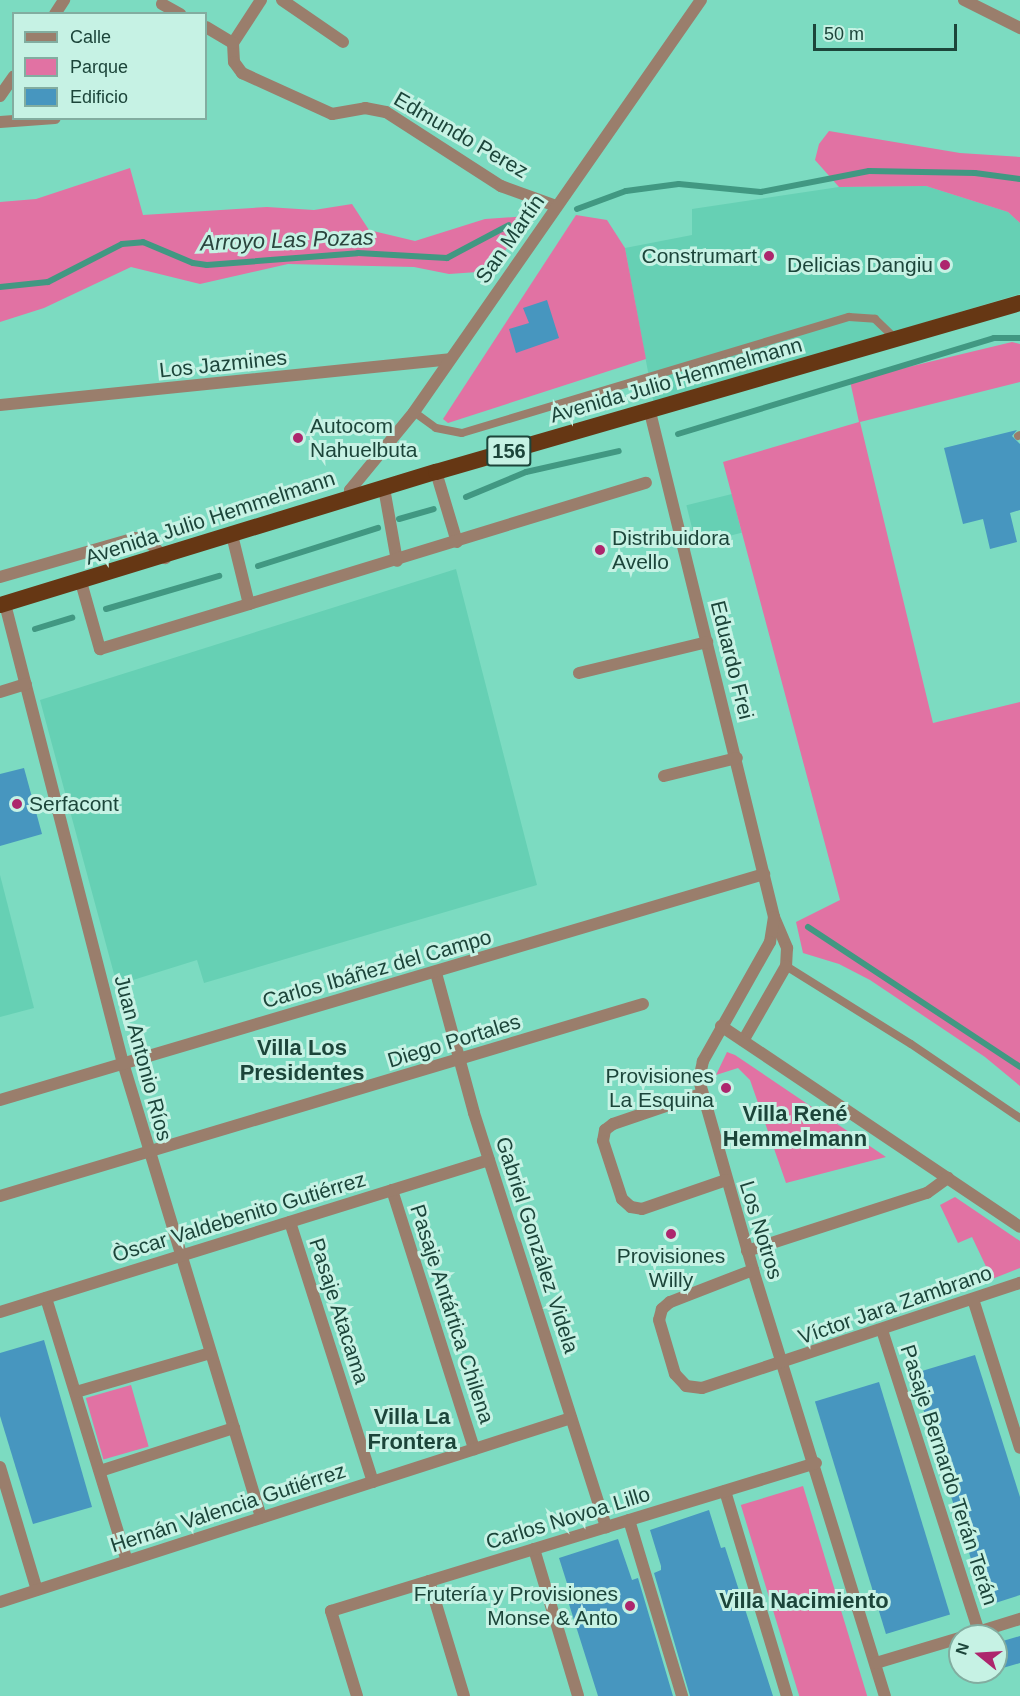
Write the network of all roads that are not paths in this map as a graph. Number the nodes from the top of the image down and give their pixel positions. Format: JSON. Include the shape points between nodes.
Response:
{"nodes":[{"id":1,"x":261,"y":0,"type":"edge"},
{"id":2,"x":282,"y":0,"type":"edge"},
{"id":3,"x":701,"y":0,"type":"edge"},
{"id":4,"x":964,"y":0,"type":"edge"},
{"id":5,"x":162,"y":4,"type":"dead end"},
{"id":6,"x":176,"y":12,"type":"edge"},
{"id":7,"x":1020,"y":27,"type":"edge"},
{"id":8,"x":207,"y":28,"type":"edge"},
{"id":9,"x":344,"y":42,"type":"dead end"},
{"id":10,"x":233,"y":43,"type":"junction"},
{"id":11,"x":12,"y":79,"type":"edge"},
{"id":12,"x":0,"y":96,"type":"edge"},
{"id":13,"x":28,"y":120,"type":"edge"},
{"id":14,"x":0,"y":122,"type":"edge"},
{"id":15,"x":556,"y":207,"type":"junction"},
{"id":16,"x":1020,"y":303,"type":"edge"},
{"id":17,"x":896,"y":339,"type":"junction"},
{"id":18,"x":450,"y":359,"type":"junction"},
{"id":19,"x":0,"y":405,"type":"edge"},
{"id":20,"x":414,"y":412,"type":"junction"},
{"id":21,"x":650,"y":412,"type":"junction"},
{"id":22,"x":436,"y":472,"type":"junction"},
{"id":23,"x":645,"y":483,"type":"dead end"},
{"id":24,"x":384,"y":488,"type":"junction"},
{"id":25,"x":351,"y":497,"type":"junction"},
{"id":26,"x":232,"y":536,"type":"junction"},
{"id":27,"x":457,"y":542,"type":"junction"},
{"id":28,"x":165,"y":558,"type":"junction"},
{"id":29,"x":397,"y":561,"type":"junction"},
{"id":30,"x":0,"y":576,"type":"edge"},
{"id":31,"x":81,"y":582,"type":"junction"},
{"id":32,"x":2,"y":604,"type":"edge"},
{"id":33,"x":249,"y":604,"type":"junction"},
{"id":34,"x":707,"y":642,"type":"junction"},
{"id":35,"x":579,"y":673,"type":"dead end"},
{"id":36,"x":26,"y":684,"type":"junction"},
{"id":37,"x":0,"y":692,"type":"edge"},
{"id":38,"x":737,"y":758,"type":"junction"},
{"id":39,"x":664,"y":776,"type":"dead end"},
{"id":40,"x":764,"y":874,"type":"junction"},
{"id":41,"x":774,"y":917,"type":"junction"},
{"id":42,"x":786,"y":966,"type":"junction"},
{"id":43,"x":436,"y":973,"type":"junction"},
{"id":44,"x":644,"y":1004,"type":"dead end"},
{"id":45,"x":721,"y":1026,"type":"junction"},
{"id":46,"x":743,"y":1041,"type":"junction"},
{"id":47,"x":462,"y":1060,"type":"junction"},
{"id":48,"x":123,"y":1062,"type":"junction"},
{"id":49,"x":701,"y":1094,"type":"junction"},
{"id":50,"x":0,"y":1100,"type":"edge"},
{"id":51,"x":1020,"y":1118,"type":"edge"},
{"id":52,"x":149,"y":1152,"type":"junction"},
{"id":53,"x":489,"y":1160,"type":"junction"},
{"id":54,"x":948,"y":1178,"type":"junction"},
{"id":55,"x":726,"y":1180,"type":"junction"},
{"id":56,"x":392,"y":1190,"type":"junction"},
{"id":57,"x":0,"y":1196,"type":"edge"},
{"id":58,"x":290,"y":1222,"type":"junction"},
{"id":59,"x":1020,"y":1227,"type":"edge"},
{"id":60,"x":747,"y":1251,"type":"junction"},
{"id":61,"x":180,"y":1256,"type":"junction"},
{"id":62,"x":753,"y":1270,"type":"junction"},
{"id":63,"x":1020,"y":1283,"type":"edge"},
{"id":64,"x":46,"y":1298,"type":"junction"},
{"id":65,"x":973,"y":1299,"type":"junction"},
{"id":66,"x":0,"y":1312,"type":"edge"},
{"id":67,"x":882,"y":1330,"type":"junction"},
{"id":68,"x":210,"y":1353,"type":"junction"},
{"id":69,"x":782,"y":1364,"type":"junction"},
{"id":70,"x":76,"y":1392,"type":"junction"},
{"id":71,"x":571,"y":1418,"type":"junction"},
{"id":72,"x":234,"y":1428,"type":"junction"},
{"id":73,"x":1020,"y":1448,"type":"edge"},
{"id":74,"x":474,"y":1449,"type":"junction"},
{"id":75,"x":816,"y":1463,"type":"junction"},
{"id":76,"x":0,"y":1467,"type":"edge"},
{"id":77,"x":99,"y":1471,"type":"junction"},
{"id":78,"x":373,"y":1482,"type":"junction"},
{"id":79,"x":725,"y":1491,"type":"junction"},
{"id":80,"x":261,"y":1518,"type":"junction"},
{"id":81,"x":629,"y":1520,"type":"junction"},
{"id":82,"x":606,"y":1527,"type":"junction"},
{"id":83,"x":534,"y":1549,"type":"junction"},
{"id":84,"x":127,"y":1561,"type":"junction"},
{"id":85,"x":429,"y":1581,"type":"junction"},
{"id":86,"x":37,"y":1590,"type":"junction"},
{"id":87,"x":0,"y":1602,"type":"edge"},
{"id":88,"x":1020,"y":1619,"type":"edge"},
{"id":89,"x":976,"y":1624,"type":"edge"},
{"id":90,"x":1004,"y":1624,"type":"edge"},
{"id":91,"x":948,"y":1642,"type":"edge"},
{"id":92,"x":876,"y":1663,"type":"junction"},
{"id":93,"x":357,"y":1696,"type":"edge"},
{"id":94,"x":464,"y":1696,"type":"edge"},
{"id":95,"x":578,"y":1696,"type":"edge"},
{"id":96,"x":682,"y":1696,"type":"edge"},
{"id":97,"x":787,"y":1696,"type":"edge"},
{"id":98,"x":885,"y":1696,"type":"edge"}],
"edges":[{"from":1,"to":10,"type":"street"},
{"from":2,"to":9,"type":"street"},
{"from":3,"to":15,"type":"street","name":"San Martín"},
{"from":4,"to":7,"type":"street"},
{"from":5,"to":6,"type":"street"},
{"from":8,"to":10,"type":"street"},
{"from":10,"to":15,"type":"street","name":"Edmundo Perez","via":[[234,62],[242,73],[332,114],[372,108],[386,112],[501,186]]},
{"from":11,"to":12,"type":"street"},
{"from":13,"to":14,"type":"street"},
{"from":15,"to":18,"type":"street","name":"San Martín"},
{"from":16,"to":17,"type":"highway","name":"Avenida Julio Hemmelmann","number":"156"},
{"from":17,"to":20,"type":"lane","via":[[875,319],[849,317],[462,433],[436,428]]},
{"from":17,"to":21,"type":"highway","name":"Avenida Julio Hemmelmann","number":"156"},
{"from":18,"to":19,"type":"street","name":"Los Jazmines"},
{"from":18,"to":20,"type":"street","name":"San Martín"},
{"from":20,"to":25,"type":"street","name":"San Martín","via":[[350,490]]},
{"from":21,"to":22,"type":"highway","name":"Avenida Julio Hemmelmann","number":"156"},
{"from":21,"to":34,"type":"street","name":"Eduardo Frei"},
{"from":22,"to":24,"type":"highway","name":"Avenida Julio Hemmelmann","number":"156"},
{"from":22,"to":27,"type":"street"},
{"from":23,"to":27,"type":"street"},
{"from":24,"to":25,"type":"highway","name":"Avenida Julio Hemmelmann","number":"156"},
{"from":24,"to":29,"type":"street"},
{"from":25,"to":26,"type":"highway","name":"Avenida Julio Hemmelmann","number":"156"},
{"from":26,"to":28,"type":"highway","name":"Avenida Julio Hemmelmann","number":"156"},
{"from":26,"to":33,"type":"street"},
{"from":27,"to":29,"type":"street"},
{"from":28,"to":30,"type":"street","via":[[151,544],[135,538]]},
{"from":28,"to":31,"type":"highway","name":"Avenida Julio Hemmelmann","number":"156"},
{"from":29,"to":33,"type":"street"},
{"from":31,"to":32,"type":"highway","name":"Avenida Julio Hemmelmann","number":"156"},
{"from":31,"to":33,"type":"street","via":[[100,650]]},
{"from":32,"to":36,"type":"street","name":"Juan Antonio Ríos"},
{"from":34,"to":35,"type":"street"},
{"from":34,"to":38,"type":"street","name":"Eduardo Frei"},
{"from":36,"to":37,"type":"street"},
{"from":36,"to":48,"type":"street","name":"Juan Antonio Ríos"},
{"from":38,"to":39,"type":"street"},
{"from":38,"to":40,"type":"street","name":"Eduardo Frei"},
{"from":40,"to":41,"type":"street","name":"Eduardo Frei"},
{"from":40,"to":43,"type":"street","name":"Carlos Ibáñez del Campo"},
{"from":41,"to":42,"type":"street","via":[[787,948]]},
{"from":41,"to":45,"type":"street","name":"Los Notros","via":[[770,942]]},
{"from":42,"to":46,"type":"street"},
{"from":42,"to":51,"type":"lane"},
{"from":43,"to":47,"type":"street","name":"Gabriel González Videla"},
{"from":43,"to":48,"type":"street","name":"Carlos Ibáñez del Campo"},
{"from":44,"to":47,"type":"street","name":"Diego Portales"},
{"from":45,"to":46,"type":"street"},
{"from":45,"to":49,"type":"street","name":"Los Notros","via":[[700,1070]]},
{"from":46,"to":54,"type":"street"},
{"from":47,"to":52,"type":"street","name":"Diego Portales"},
{"from":47,"to":53,"type":"street","name":"Gabriel González Videla"},
{"from":48,"to":50,"type":"street","name":"Carlos Ibáñez del Campo"},
{"from":48,"to":52,"type":"street","name":"Juan Antonio Ríos"},
{"from":49,"to":55,"type":"street","name":"Los Notros"},
{"from":49,"to":55,"type":"street","via":[[613,1124],[605,1130],[603,1141],[622,1199],[631,1208],[642,1209]]},
{"from":52,"to":57,"type":"street","name":"Diego Portales"},
{"from":52,"to":61,"type":"street","name":"Juan Antonio Ríos"},
{"from":53,"to":56,"type":"street","name":"Òscar Valdebenito Gutiérrez"},
{"from":53,"to":71,"type":"street","name":"Gabriel González Videla"},
{"from":54,"to":59,"type":"street"},
{"from":54,"to":60,"type":"street","via":[[927,1193]]},
{"from":55,"to":60,"type":"street","name":"Los Notros"},
{"from":56,"to":58,"type":"street","name":"Òscar Valdebenito Gutiérrez"},
{"from":56,"to":74,"type":"street","name":"Pasaje Antártica Chilena"},
{"from":58,"to":61,"type":"street","name":"Òscar Valdebenito Gutiérrez"},
{"from":58,"to":78,"type":"street","name":"Pasaje Atacama"},
{"from":60,"to":62,"type":"street","name":"Los Notros"},
{"from":61,"to":64,"type":"street","name":"Òscar Valdebenito Gutiérrez"},
{"from":61,"to":68,"type":"street","name":"Juan Antonio Ríos"},
{"from":62,"to":69,"type":"street","name":"Los Notros"},
{"from":62,"to":69,"type":"street","name":"Víctor Jara Zambrano","via":[[670,1302],[662,1309],[659,1320],[675,1374],[686,1386],[702,1388]]},
{"from":63,"to":65,"type":"street","name":"Víctor Jara Zambrano"},
{"from":64,"to":66,"type":"street","name":"Òscar Valdebenito Gutiérrez"},
{"from":64,"to":70,"type":"street"},
{"from":65,"to":67,"type":"street","name":"Víctor Jara Zambrano"},
{"from":65,"to":73,"type":"street"},
{"from":67,"to":69,"type":"street","name":"Víctor Jara Zambrano"},
{"from":67,"to":89,"type":"street","name":"Pasaje Bernardo Terán Terán"},
{"from":68,"to":70,"type":"street"},
{"from":68,"to":72,"type":"street","name":"Juan Antonio Ríos"},
{"from":69,"to":75,"type":"street","name":"Los Notros"},
{"from":70,"to":77,"type":"street"},
{"from":71,"to":74,"type":"street","name":"Hernán Valencia Gutiérrez"},
{"from":71,"to":82,"type":"street","name":"Gabriel González Videla"},
{"from":72,"to":77,"type":"street"},
{"from":72,"to":80,"type":"street","name":"Juan Antonio Ríos"},
{"from":74,"to":78,"type":"street","name":"Hernán Valencia Gutiérrez"},
{"from":75,"to":79,"type":"street","name":"Carlos Novoa Lillo"},
{"from":75,"to":92,"type":"street","name":"Los Notros"},
{"from":76,"to":86,"type":"street"},
{"from":77,"to":84,"type":"street"},
{"from":78,"to":80,"type":"street","name":"Hernán Valencia Gutiérrez"},
{"from":79,"to":81,"type":"street","name":"Carlos Novoa Lillo"},
{"from":79,"to":97,"type":"street"},
{"from":80,"to":84,"type":"street","name":"Hernán Valencia Gutiérrez"},
{"from":81,"to":82,"type":"street","name":"Carlos Novoa Lillo"},
{"from":81,"to":96,"type":"street"},
{"from":82,"to":83,"type":"street","name":"Carlos Novoa Lillo"},
{"from":83,"to":85,"type":"street","name":"Carlos Novoa Lillo"},
{"from":83,"to":95,"type":"street"},
{"from":84,"to":86,"type":"street","name":"Hernán Valencia Gutiérrez"},
{"from":85,"to":93,"type":"street","name":"Carlos Novoa Lillo","via":[[331,1611]]},
{"from":85,"to":94,"type":"street"},
{"from":86,"to":87,"type":"street","name":"Hernán Valencia Gutiérrez"},
{"from":88,"to":90,"type":"street"},
{"from":91,"to":92,"type":"street"},
{"from":92,"to":98,"type":"street","name":"Los Notros"}]}
